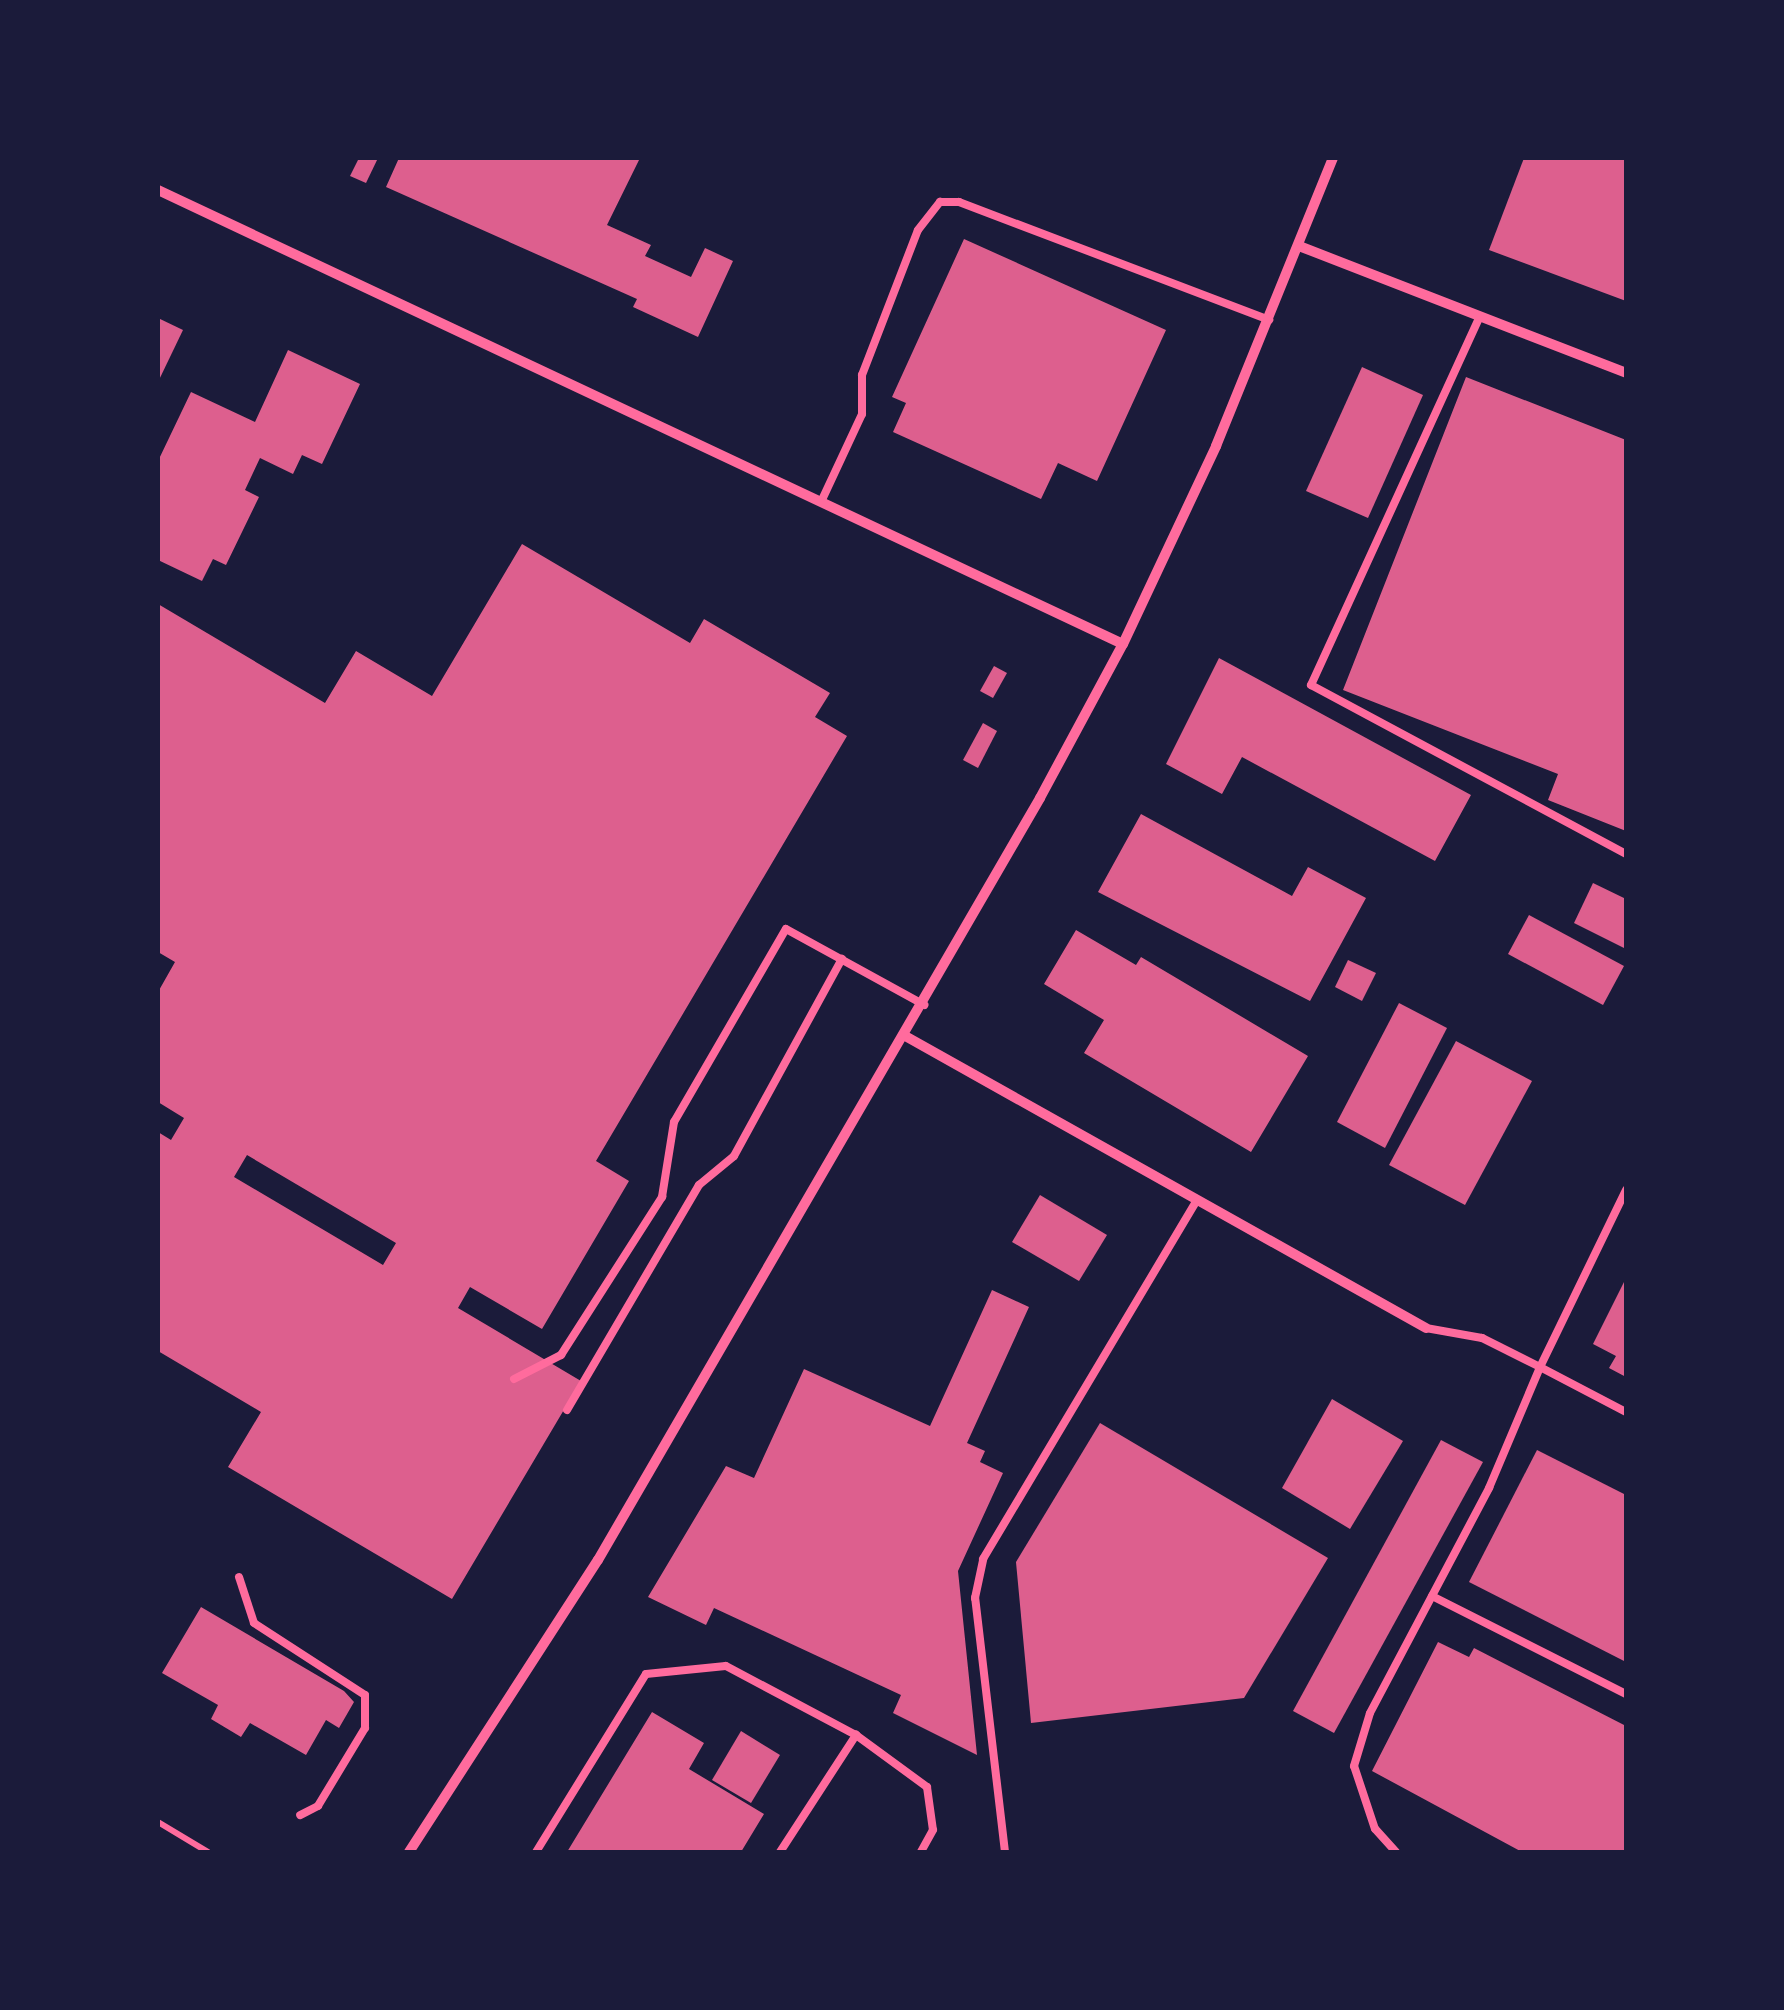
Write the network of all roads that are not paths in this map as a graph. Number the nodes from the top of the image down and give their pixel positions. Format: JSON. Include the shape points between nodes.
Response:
{"nodes":[{"id":1,"x":1333,"y":158,"type":"edge"},
{"id":2,"x":158,"y":190,"type":"edge"},
{"id":3,"x":1299,"y":246,"type":"junction"},
{"id":4,"x":1480,"y":316,"type":"junction"},
{"id":5,"x":1269,"y":320,"type":"junction"},
{"id":6,"x":1626,"y":373,"type":"edge"},
{"id":7,"x":821,"y":502,"type":"junction"},
{"id":8,"x":1123,"y":644,"type":"junction"},
{"id":9,"x":1626,"y":854,"type":"edge"},
{"id":10,"x":842,"y":959,"type":"junction"},
{"id":11,"x":924,"y":1005,"type":"junction"},
{"id":12,"x":907,"y":1037,"type":"junction"},
{"id":13,"x":1626,"y":1190,"type":"edge"},
{"id":14,"x":1196,"y":1202,"type":"junction"},
{"id":15,"x":1426,"y":1328,"type":"joint"},
{"id":16,"x":1540,"y":1367,"type":"junction"},
{"id":17,"x":514,"y":1379,"type":"dead end"},
{"id":18,"x":567,"y":1410,"type":"dead end"},
{"id":19,"x":1626,"y":1412,"type":"edge"},
{"id":20,"x":238,"y":1576,"type":"dead end"},
{"id":21,"x":1432,"y":1596,"type":"junction"},
{"id":22,"x":1626,"y":1694,"type":"edge"},
{"id":23,"x":856,"y":1735,"type":"junction"},
{"id":24,"x":300,"y":1814,"type":"dead end"},
{"id":25,"x":409,"y":1852,"type":"edge"},
{"id":26,"x":536,"y":1852,"type":"edge"},
{"id":27,"x":780,"y":1852,"type":"edge"},
{"id":28,"x":921,"y":1852,"type":"edge"},
{"id":29,"x":1005,"y":1852,"type":"edge"},
{"id":30,"x":1396,"y":1852,"type":"edge"}],
"edges":[{"from":1,"to":3,"type":"street"},
{"from":2,"to":7,"type":"street"},
{"from":3,"to":4,"type":"street"},
{"from":3,"to":5,"type":"street"},
{"from":4,"to":6,"type":"street"},
{"from":4,"to":9,"type":"lane","via":[[1311,684]]},
{"from":5,"to":7,"type":"lane","via":[[960,202],[940,202],[918,230],[862,374],[862,414]]},
{"from":5,"to":8,"type":"street"},
{"from":7,"to":8,"type":"street"},
{"from":8,"to":11,"type":"street"},
{"from":10,"to":11,"type":"lane"},
{"from":10,"to":17,"type":"lane","via":[[786,929],[674,1122],[662,1197],[561,1355]]},
{"from":10,"to":18,"type":"lane","via":[[734,1156],[699,1185]]},
{"from":11,"to":12,"type":"street"},
{"from":12,"to":14,"type":"street"},
{"from":12,"to":25,"type":"street","via":[[598,1560]]},
{"from":13,"to":16,"type":"lane"},
{"from":14,"to":15,"type":"street"},
{"from":14,"to":29,"type":"lane","via":[[983,1558],[975,1598]]},
{"from":15,"to":16,"type":"lane","via":[[1482,1338]]},
{"from":16,"to":19,"type":"lane"},
{"from":16,"to":21,"type":"lane","via":[[1489,1488]]},
{"from":20,"to":24,"type":"lane","via":[[254,1623],[365,1695],[365,1728],[318,1806]]},
{"from":21,"to":22,"type":"lane"},
{"from":21,"to":30,"type":"lane","via":[[1370,1713],[1354,1766],[1375,1830]]},
{"from":23,"to":26,"type":"lane","via":[[726,1666],[646,1674]]},
{"from":23,"to":27,"type":"lane"},
{"from":23,"to":28,"type":"lane","via":[[927,1787],[933,1830]]}]}
